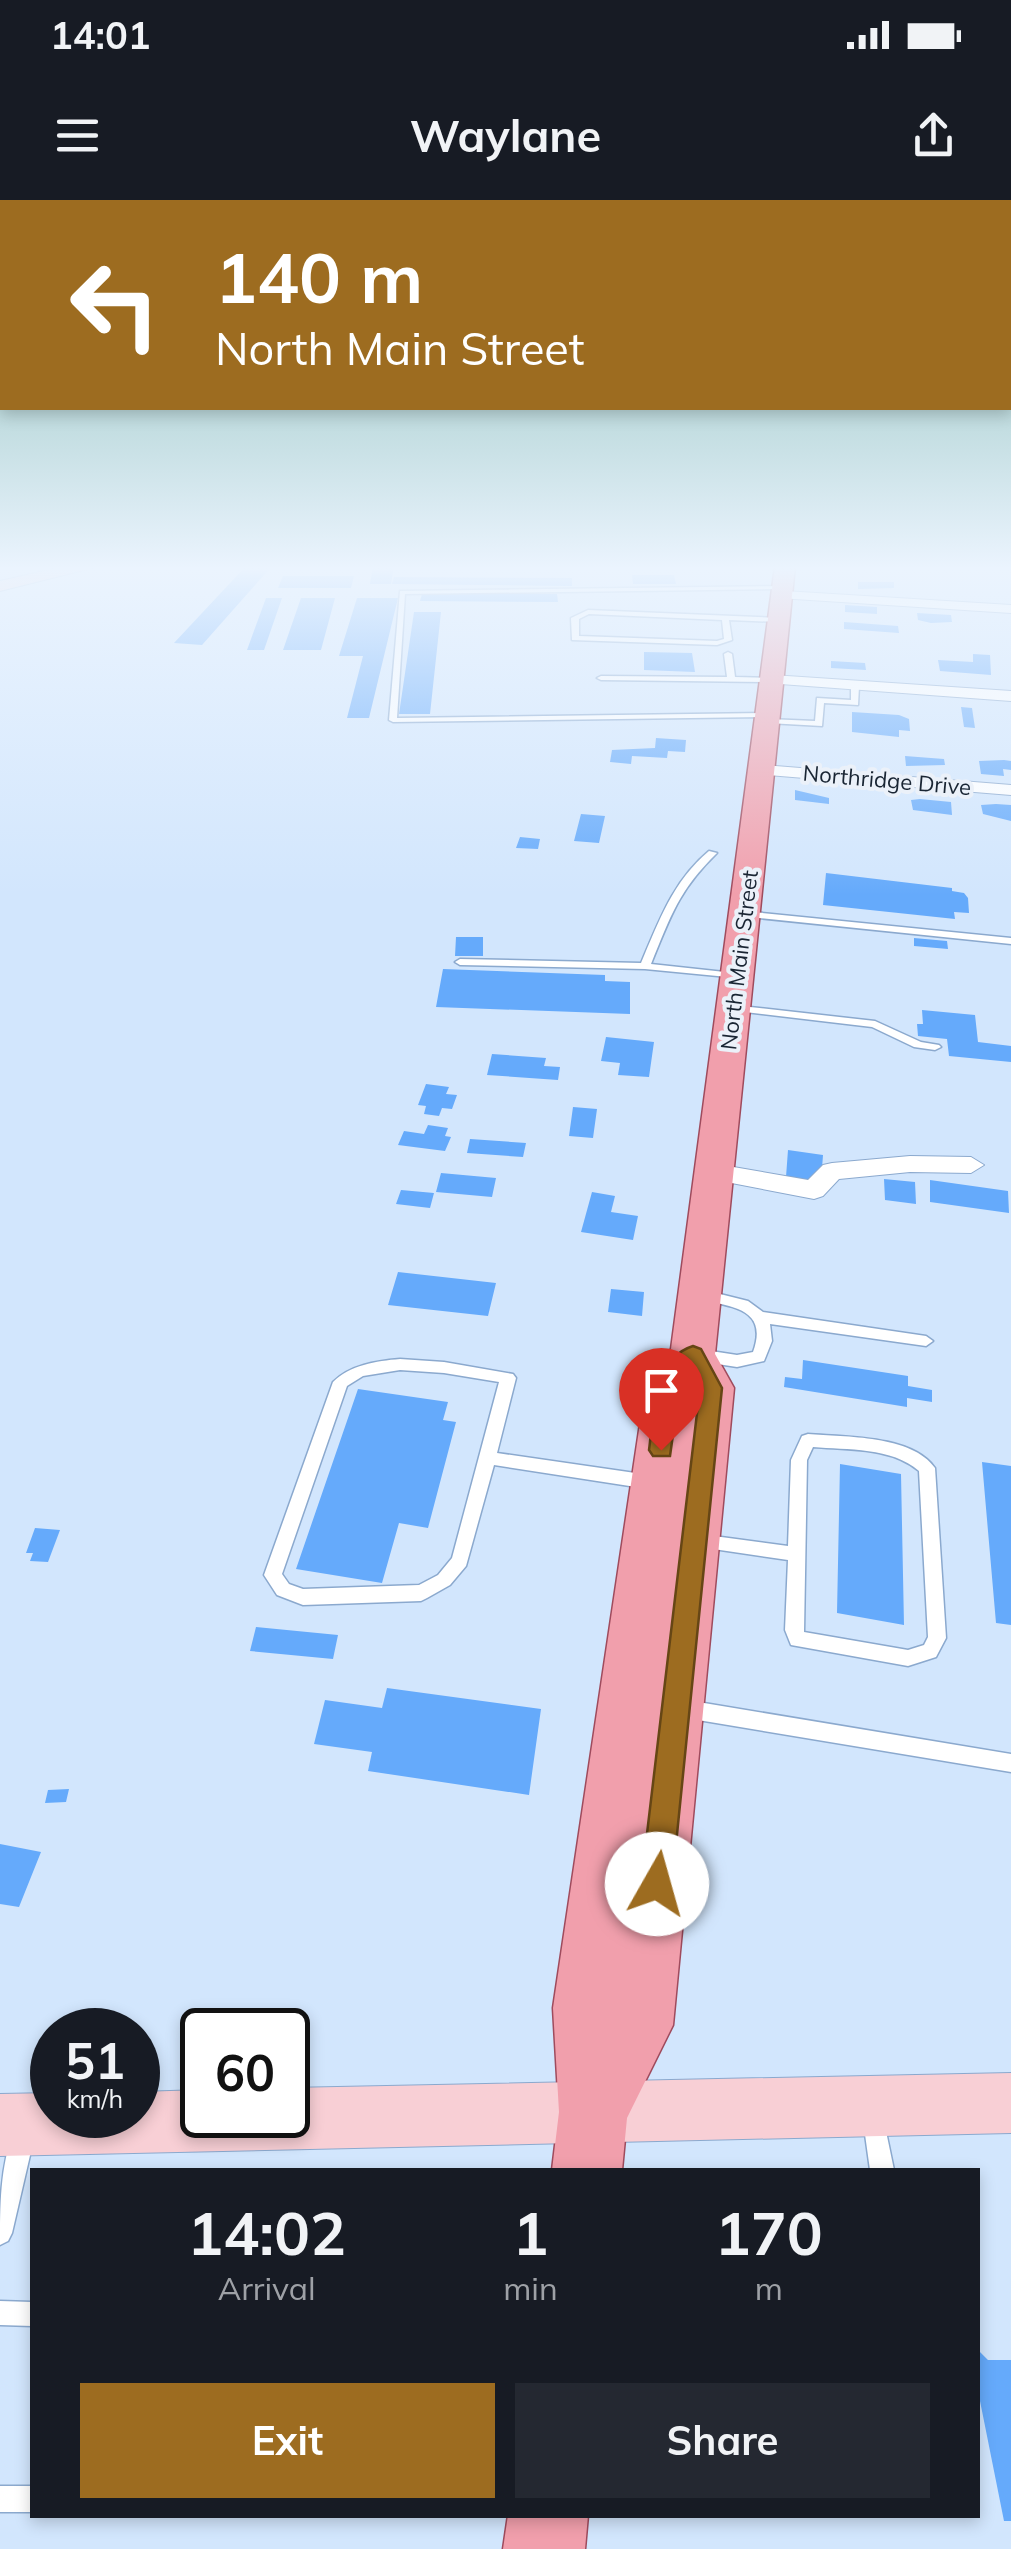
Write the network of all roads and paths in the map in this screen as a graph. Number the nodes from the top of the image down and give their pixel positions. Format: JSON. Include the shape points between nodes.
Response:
{"nodes":[{"id":1,"x":396,"y":676,"type":"edge"},
{"id":2,"x":731,"y":676,"type":"edge"},
{"id":3,"x":773,"y":676,"type":"edge"},
{"id":4,"x":601,"y":678,"type":"dead end"},
{"id":5,"x":731,"y":679,"type":"junction"},
{"id":6,"x":772,"y":680,"type":"junction"},
{"id":7,"x":855,"y":686,"type":"junction"},
{"id":8,"x":1011,"y":696,"type":"edge"},
{"id":9,"x":768,"y":718,"type":"junction"},
{"id":10,"x":763,"y":770,"type":"junction"},
{"id":11,"x":1011,"y":790,"type":"edge"},
{"id":12,"x":712,"y":852,"type":"dead end"},
{"id":13,"x":743,"y":914,"type":"junction"},
{"id":14,"x":1011,"y":941,"type":"edge"},
{"id":15,"x":460,"y":962,"type":"dead end"},
{"id":16,"x":646,"y":966,"type":"junction"},
{"id":17,"x":733,"y":992,"type":"junction"},
{"id":18,"x":935,"y":1047,"type":"dead end"},
{"id":19,"x":971,"y":1164,"type":"dead end"},
{"id":20,"x":716,"y":1172,"type":"junction"},
{"id":21,"x":700,"y":1294,"type":"junction"},
{"id":22,"x":761,"y":1317,"type":"junction"},
{"id":23,"x":926,"y":1341,"type":"dead end"},
{"id":24,"x":693,"y":1354,"type":"junction"},
{"id":25,"x":488,"y":1458,"type":"junction"},
{"id":26,"x":658,"y":1483,"type":"junction"},
{"id":27,"x":695,"y":1540,"type":"junction"},
{"id":28,"x":795,"y":1554,"type":"junction"},
{"id":29,"x":677,"y":1707,"type":"junction"},
{"id":30,"x":1011,"y":1763,"type":"edge"},
{"id":31,"x":1011,"y":2103,"type":"edge"},
{"id":32,"x":871,"y":2106,"type":"junction"},
{"id":33,"x":12,"y":2125,"type":"edge"},
{"id":34,"x":590,"y":2141,"type":"edge"},
{"id":35,"x":882,"y":2168,"type":"edge"},
{"id":36,"x":0,"y":2232,"type":"edge"},
{"id":37,"x":0,"y":2313,"type":"edge"},
{"id":38,"x":30,"y":2314,"type":"edge"},
{"id":39,"x":0,"y":2499,"type":"edge"},
{"id":40,"x":30,"y":2499,"type":"edge"},
{"id":41,"x":548,"y":2518,"type":"edge"},
{"id":42,"x":544,"y":2549,"type":"edge"}],
"edges":[{"from":1,"to":9,"type":"lane","via":[[393,720]]},
{"from":2,"to":5,"type":"lane"},
{"from":3,"to":6,"type":"main road","name":"North Main Street"},
{"from":4,"to":5,"type":"lane"},
{"from":5,"to":6,"type":"lane"},
{"from":6,"to":7,"type":"street"},
{"from":6,"to":9,"type":"main road","name":"North Main Street"},
{"from":7,"to":8,"type":"street"},
{"from":7,"to":9,"type":"lane","via":[[856,703],[820,700],[820,724]]},
{"from":9,"to":10,"type":"main road","name":"North Main Street"},
{"from":10,"to":11,"type":"street","name":"Northridge Drive"},
{"from":10,"to":13,"type":"main road","name":"North Main Street"},
{"from":12,"to":16,"type":"lane","via":[[681,884]]},
{"from":13,"to":14,"type":"lane"},
{"from":13,"to":17,"type":"main road","name":"North Main Street"},
{"from":15,"to":16,"type":"lane"},
{"from":16,"to":17,"type":"lane"},
{"from":17,"to":18,"type":"lane","via":[[874,1024]]},
{"from":17,"to":20,"type":"main road","name":"North Main Street"},
{"from":19,"to":20,"type":"street","via":[[832,1171],[814,1190]]},
{"from":20,"to":21,"type":"main road","name":"North Main Street"},
{"from":21,"to":22,"type":"lane","via":[[743,1302]]},
{"from":21,"to":24,"type":"main road","name":"North Main Street"},
{"from":22,"to":23,"type":"lane"},
{"from":22,"to":24,"type":"lane","via":[[766,1342],[759,1357]]},
{"from":24,"to":26,"type":"main road","name":"North Main Street","via":[[669,1382]]},
{"from":24,"to":27,"type":"main road","name":"North Main Street","via":[[711,1388]]},
{"from":25,"to":25,"type":"lane","via":[[508,1378],[380,1366],[354,1372],[341,1382],[273,1575],[283,1590],[303,1597],[421,1593],[460,1561]]},
{"from":25,"to":26,"type":"lane"},
{"from":26,"to":34,"type":"main road","name":"North Main Street","via":[[585,2008]]},
{"from":27,"to":28,"type":"lane"},
{"from":27,"to":29,"type":"main road","name":"North Main Street"},
{"from":28,"to":28,"type":"lane","via":[[798,1639],[908,1658],[930,1651],[938,1638],[931,1505],[920,1459],[808,1440],[799,1460]]},
{"from":29,"to":30,"type":"lane"},
{"from":29,"to":34,"type":"main road","name":"North Main Street","via":[[640,2025]]},
{"from":31,"to":32,"type":"main road"},
{"from":32,"to":34,"type":"main road"},
{"from":32,"to":35,"type":"lane"},
{"from":33,"to":34,"type":"main road"},
{"from":33,"to":36,"type":"lane"},
{"from":37,"to":38,"type":"lane"},
{"from":39,"to":40,"type":"lane"},
{"from":41,"to":42,"type":"main road"}]}
